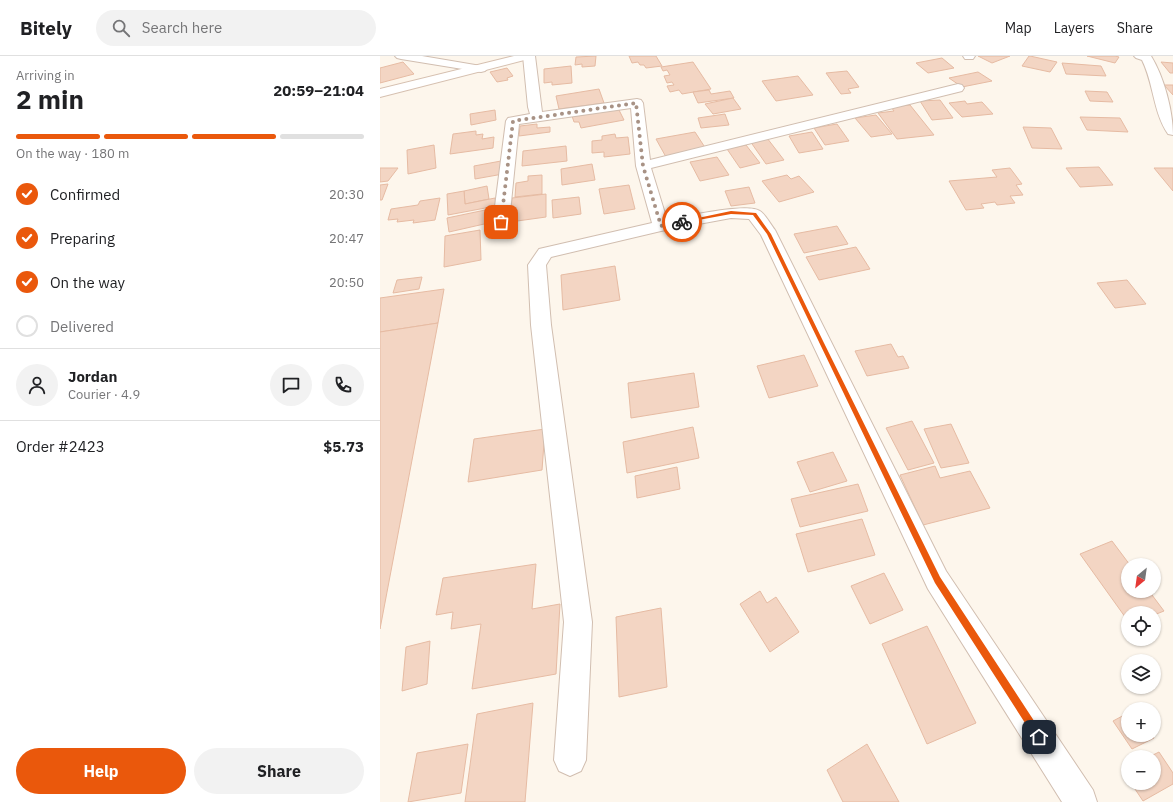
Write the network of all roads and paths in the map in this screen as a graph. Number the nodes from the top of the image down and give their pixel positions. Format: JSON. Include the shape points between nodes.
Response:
{"nodes":[{"id":1,"x":401,"y":56,"type":"edge"},
{"id":2,"x":529,"y":56,"type":"edge"},
{"id":3,"x":1140,"y":56,"type":"edge"},
{"id":4,"x":481,"y":68,"type":"junction"},
{"id":5,"x":958,"y":88,"type":"dead end"},
{"id":6,"x":380,"y":93,"type":"edge"},
{"id":7,"x":538,"y":117,"type":"junction"},
{"id":8,"x":1173,"y":131,"type":"edge"},
{"id":9,"x":643,"y":166,"type":"junction"},
{"id":10,"x":501,"y":222,"type":"dead end"},
{"id":11,"x":661,"y":226,"type":"junction"},
{"id":12,"x":570,"y":760,"type":"dead end"},
{"id":13,"x":1081,"y":802,"type":"edge"}],
"edges":[{"from":1,"to":4,"type":"street"},
{"from":2,"to":4,"type":"street"},
{"from":2,"to":7,"type":"street","via":[[534,107]]},
{"from":3,"to":8,"type":"street","via":[[1146,57],[1150,65],[1167,123]]},
{"from":4,"to":6,"type":"street"},
{"from":5,"to":9,"type":"street"},
{"from":7,"to":9,"type":"street","via":[[636,103]]},
{"from":7,"to":10,"type":"street","via":[[513,121]]},
{"from":9,"to":11,"type":"street"},
{"from":11,"to":12,"type":"street","via":[[545,253],[537,265],[541,325],[578,622]]},
{"from":11,"to":13,"type":"street","via":[[731,213],[754,214],[769,234],[937,580]]}]}
